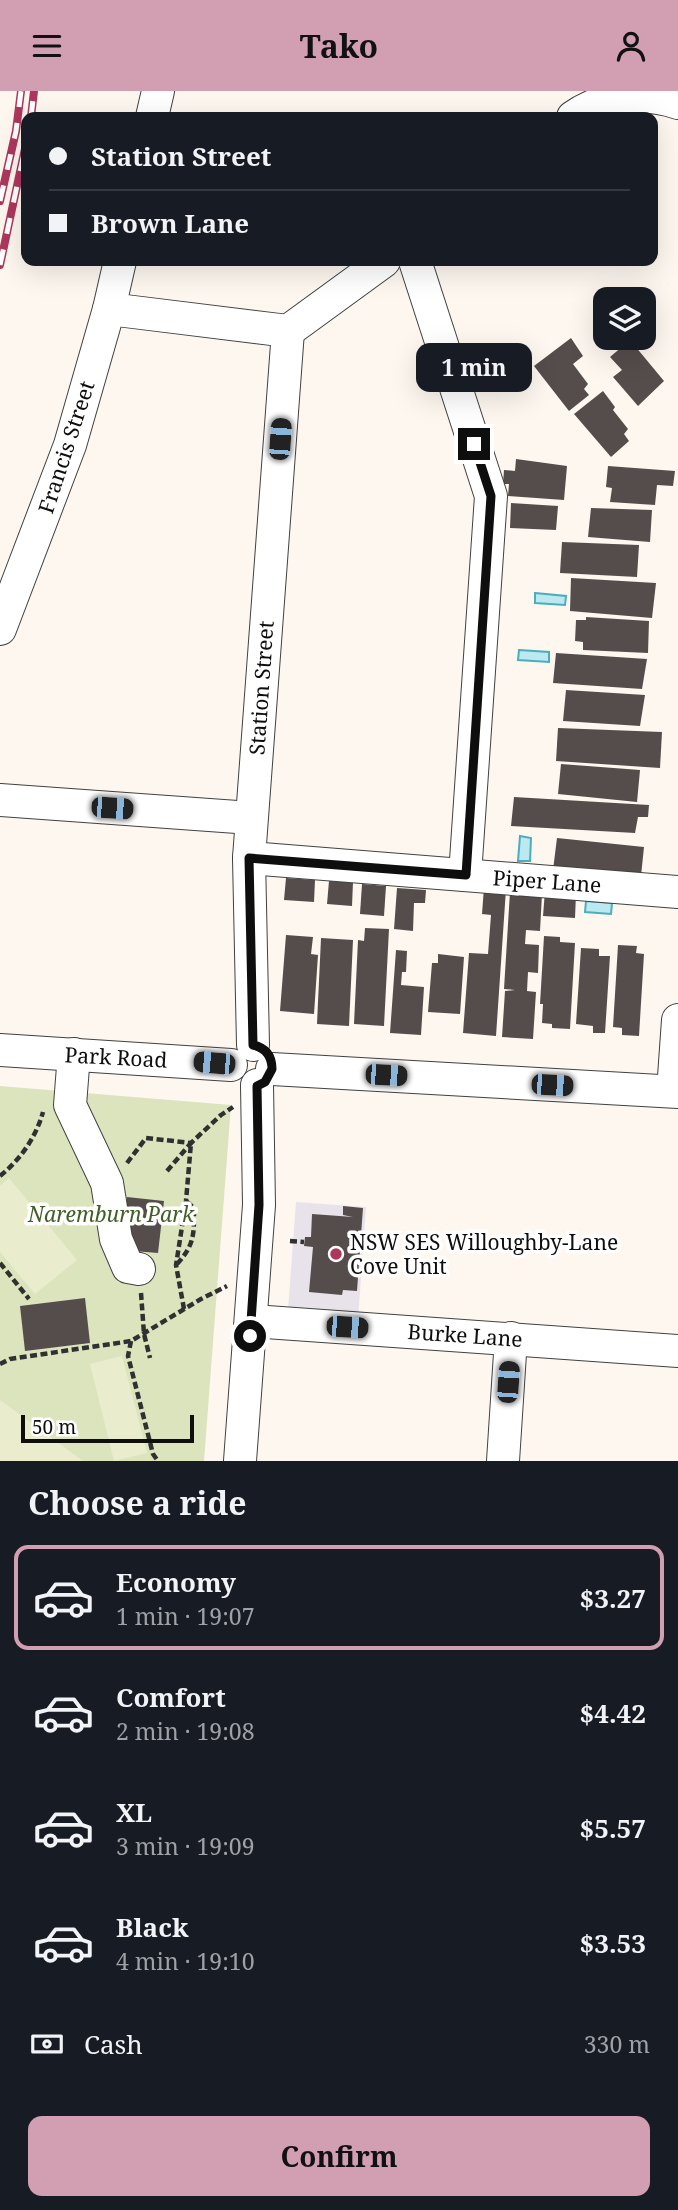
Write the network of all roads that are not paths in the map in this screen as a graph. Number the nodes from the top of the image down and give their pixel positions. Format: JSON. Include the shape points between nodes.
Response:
{"nodes":[{"id":1,"x":158,"y":91,"type":"edge"},
{"id":2,"x":678,"y":103,"type":"edge"},
{"id":3,"x":153,"y":112,"type":"edge"},
{"id":4,"x":580,"y":112,"type":"edge"},
{"id":5,"x":119,"y":266,"type":"edge"},
{"id":6,"x":377,"y":266,"type":"edge"},
{"id":7,"x":417,"y":266,"type":"edge"},
{"id":8,"x":109,"y":309,"type":"junction"},
{"id":9,"x":288,"y":331,"type":"junction"},
{"id":10,"x":0,"y":629,"type":"edge"},
{"id":11,"x":0,"y":800,"type":"edge"},
{"id":12,"x":251,"y":818,"type":"junction"},
{"id":13,"x":249,"y":858,"type":"junction"},
{"id":14,"x":466,"y":875,"type":"junction"},
{"id":15,"x":678,"y":892,"type":"edge"},
{"id":16,"x":678,"y":1020,"type":"edge"},
{"id":17,"x":0,"y":1050,"type":"edge"},
{"id":18,"x":74,"y":1054,"type":"junction"},
{"id":19,"x":254,"y":1073,"type":"junction"},
{"id":20,"x":675,"y":1091,"type":"edge"},
{"id":21,"x":139,"y":1269,"type":"road end"},
{"id":22,"x":252,"y":1321,"type":"junction"},
{"id":23,"x":511,"y":1338,"type":"junction"},
{"id":24,"x":678,"y":1351,"type":"edge"},
{"id":25,"x":240,"y":1461,"type":"edge"},
{"id":26,"x":503,"y":1461,"type":"edge"}],
"edges":[{"from":1,"to":3,"type":"street"},
{"from":2,"to":4,"type":"street","via":[[644,93],[620,94]]},
{"from":5,"to":8,"type":"street","name":"Francis Street"},
{"from":6,"to":9,"type":"street"},
{"from":7,"to":14,"type":"street","via":[[491,496]]},
{"from":8,"to":9,"type":"street"},
{"from":8,"to":10,"type":"street","name":"Francis Street","via":[[70,445]]},
{"from":9,"to":12,"type":"street","name":"Station Street"},
{"from":11,"to":12,"type":"street"},
{"from":12,"to":13,"type":"street","name":"Station Street"},
{"from":13,"to":14,"type":"street","name":"Piper Lane"},
{"from":13,"to":19,"type":"street","name":"Station Street"},
{"from":14,"to":15,"type":"street","name":"Piper Lane"},
{"from":16,"to":20,"type":"street"},
{"from":17,"to":18,"type":"street","name":"Park Road"},
{"from":18,"to":19,"type":"street","name":"Park Road"},
{"from":18,"to":21,"type":"street","via":[[70,1105],[107,1183],[116,1239],[128,1268]]},
{"from":19,"to":20,"type":"street","name":"Park Road"},
{"from":19,"to":22,"type":"street","name":"Station Street","via":[[259,1205]]},
{"from":22,"to":23,"type":"street","name":"Burke Lane"},
{"from":22,"to":25,"type":"street","name":"Station Street"},
{"from":23,"to":24,"type":"street","name":"Burke Lane"},
{"from":23,"to":26,"type":"street"}]}
